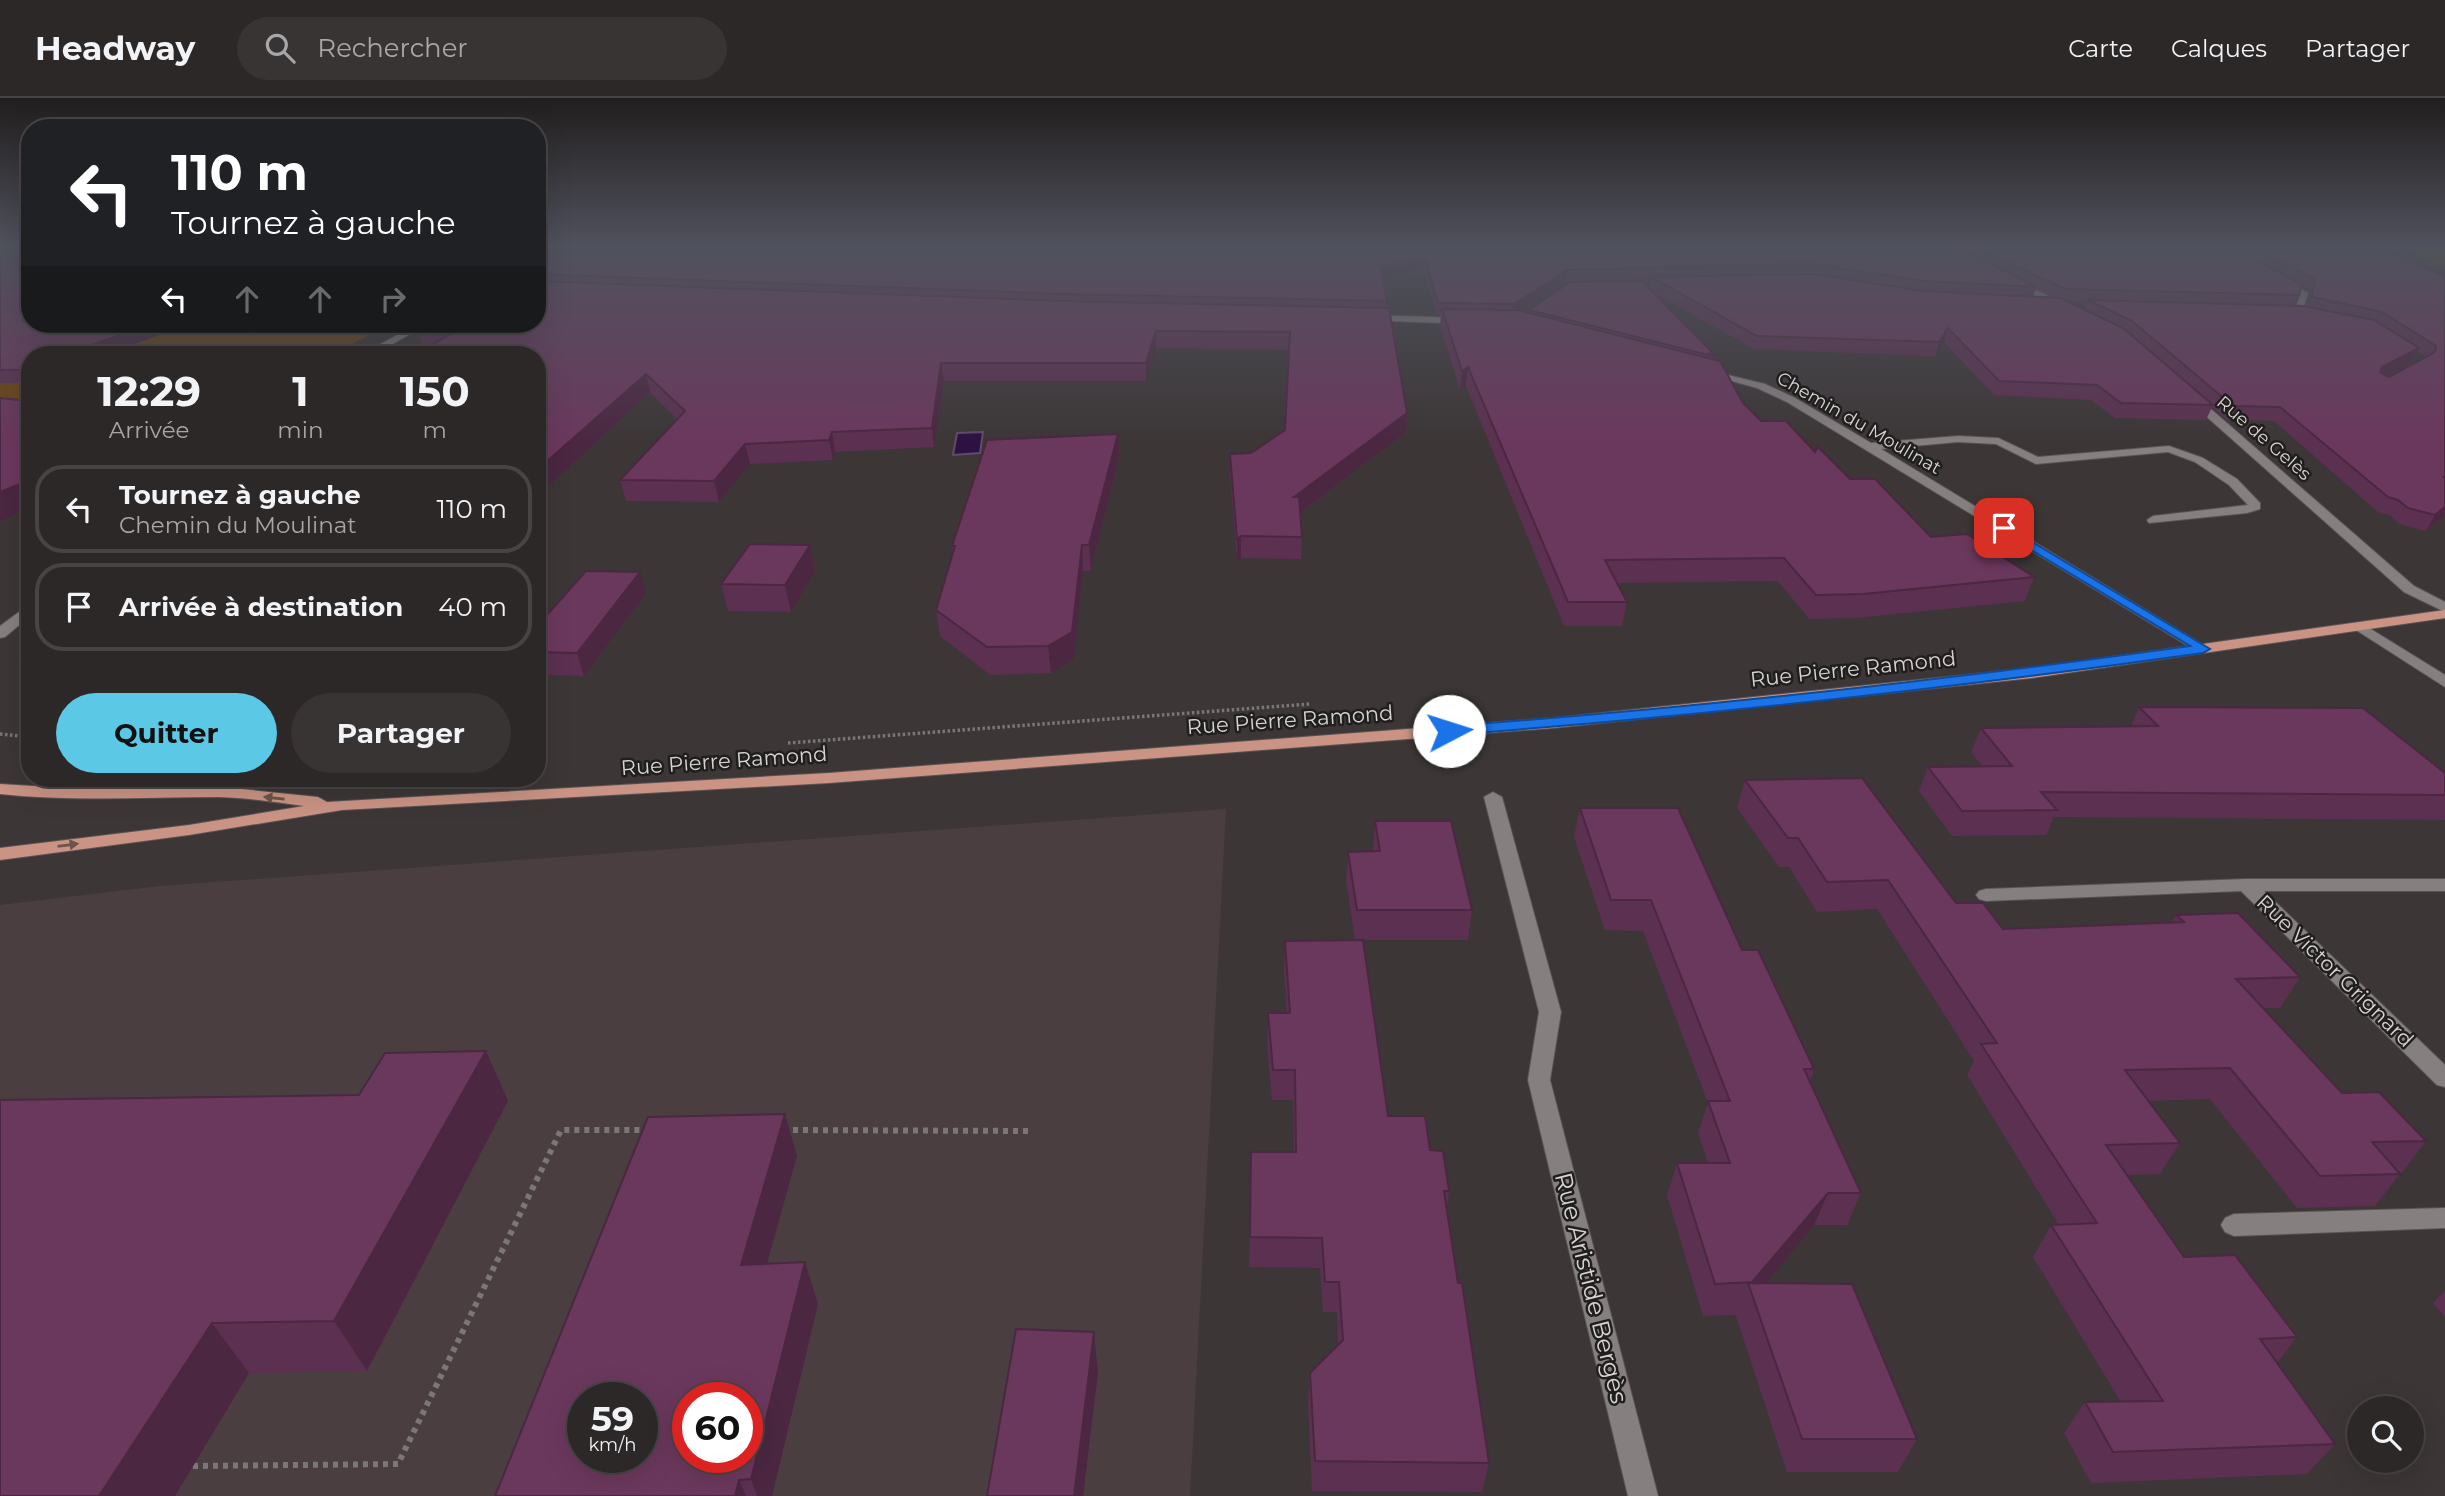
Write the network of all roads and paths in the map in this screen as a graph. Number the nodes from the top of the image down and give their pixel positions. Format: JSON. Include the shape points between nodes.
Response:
{"nodes":[{"id":1,"x":2300,"y":313,"type":"edge"},
{"id":2,"x":2311,"y":315,"type":"edge"},
{"id":3,"x":1350,"y":318,"type":"edge"},
{"id":4,"x":1474,"y":321,"type":"edge"},
{"id":5,"x":406,"y":333,"type":"edge"},
{"id":6,"x":383,"y":346,"type":"edge"},
{"id":7,"x":1690,"y":366,"type":"edge"},
{"id":8,"x":2184,"y":391,"type":"edge"},
{"id":9,"x":1868,"y":447,"type":"junction"},
{"id":10,"x":2153,"y":520,"type":"dead end"},
{"id":11,"x":2445,"y":608,"type":"edge"},
{"id":12,"x":2445,"y":614,"type":"edge"},
{"id":13,"x":21,"y":616,"type":"edge"},
{"id":14,"x":2361,"y":627,"type":"junction"},
{"id":15,"x":0,"y":634,"type":"edge"},
{"id":16,"x":2203,"y":649,"type":"junction"},
{"id":17,"x":2445,"y":682,"type":"edge"},
{"id":18,"x":1311,"y":704,"type":"dead end"},
{"id":19,"x":0,"y":733,"type":"edge"},
{"id":20,"x":21,"y":736,"type":"edge"},
{"id":21,"x":779,"y":743,"type":"dead end"},
{"id":22,"x":0,"y":789,"type":"edge"},
{"id":23,"x":1493,"y":797,"type":"dead end"},
{"id":24,"x":342,"y":804,"type":"junction"},
{"id":25,"x":0,"y":854,"type":"edge"},
{"id":26,"x":2246,"y":885,"type":"junction"},
{"id":27,"x":2445,"y":885,"type":"edge"},
{"id":28,"x":1986,"y":895,"type":"dead end"},
{"id":29,"x":2445,"y":1079,"type":"edge"},
{"id":30,"x":658,"y":1130,"type":"edge"},
{"id":31,"x":768,"y":1130,"type":"edge"},
{"id":32,"x":1029,"y":1130,"type":"dead end"},
{"id":33,"x":2445,"y":1218,"type":"edge"},
{"id":34,"x":2234,"y":1225,"type":"dead end"},
{"id":35,"x":193,"y":1466,"type":"dead end"},
{"id":36,"x":1643,"y":1496,"type":"edge"}],
"edges":[{"from":1,"to":2,"type":"street"},
{"from":3,"to":4,"type":"street"},
{"from":5,"to":6,"type":"street"},
{"from":7,"to":9,"type":"street","name":"Chemin du Moulinat","via":[[1761,386]]},
{"from":8,"to":11,"type":"street","name":"Rue de Gelès","via":[[2409,589]]},
{"from":9,"to":10,"type":"street","via":[[1958,439],[1998,441],[2036,461],[2169,449],[2211,467],[2256,506]]},
{"from":9,"to":16,"type":"street","name":"Chemin du Moulinat"},
{"from":12,"to":14,"type":"main road","name":"Rue Pierre Ramond"},
{"from":13,"to":15,"type":"street"},
{"from":14,"to":16,"type":"main road","name":"Rue Pierre Ramond"},
{"from":14,"to":17,"type":"street"},
{"from":16,"to":24,"type":"main road","name":"Rue Pierre Ramond","via":[[2032,673],[1553,723],[829,778]]},
{"from":18,"to":21,"type":"path"},
{"from":19,"to":20,"type":"path"},
{"from":24,"to":22,"type":"main road","name":"Rue Pierre Ramond","one_way":true,"via":[[224,792],[136,795]]},
{"from":23,"to":36,"type":"street","name":"Rue Aristide Bergès","via":[[1550,1012],[1539,1080]]},
{"from":25,"to":24,"type":"main road","name":"Rue Pierre Ramond","one_way":true,"via":[[190,830]]},
{"from":26,"to":27,"type":"street","name":"Rue Victor Grignard"},
{"from":26,"to":28,"type":"street"},
{"from":26,"to":29,"type":"street","name":"Rue Victor Grignard"},
{"from":30,"to":35,"type":"path","via":[[561,1130],[398,1464]]},
{"from":31,"to":32,"type":"path"},
{"from":33,"to":34,"type":"street"}]}
